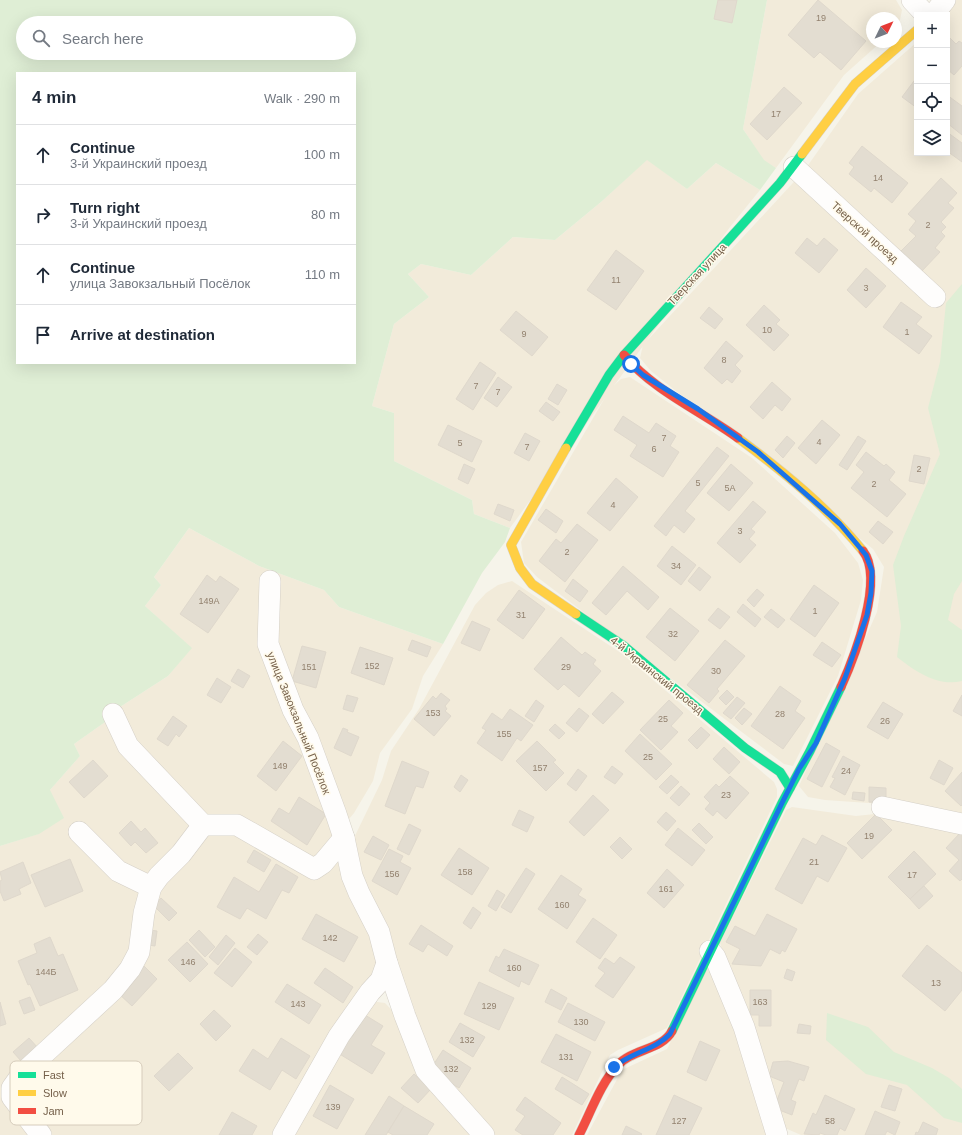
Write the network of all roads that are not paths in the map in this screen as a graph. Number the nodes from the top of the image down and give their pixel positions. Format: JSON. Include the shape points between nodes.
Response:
{"nodes":[{"id":1,"x":912,"y":0,"type":"edge"},
{"id":2,"x":945,"y":0,"type":"edge"},
{"id":3,"x":923,"y":12,"type":"edge"},
{"id":4,"x":935,"y":12,"type":"edge"},
{"id":5,"x":914,"y":33,"type":"edge"},
{"id":6,"x":794,"y":167,"type":"junction"},
{"id":7,"x":935,"y":297,"type":"dead end"},
{"id":8,"x":624,"y":354,"type":"junction"},
{"id":9,"x":511,"y":545,"type":"joint"},
{"id":10,"x":270,"y":581,"type":"dead end"},
{"id":11,"x":113,"y":714,"type":"dead end"},
{"id":12,"x":790,"y":788,"type":"junction"},
{"id":13,"x":882,"y":807,"type":"dead end"},
{"id":14,"x":962,"y":824,"type":"edge"},
{"id":15,"x":203,"y":825,"type":"junction"},
{"id":16,"x":78,"y":832,"type":"dead end"},
{"id":17,"x":344,"y":838,"type":"junction"},
{"id":18,"x":151,"y":887,"type":"junction"},
{"id":19,"x":710,"y":951,"type":"junction"},
{"id":20,"x":387,"y":963,"type":"junction"},
{"id":21,"x":36,"y":1061,"type":"edge"},
{"id":22,"x":33,"y":1125,"type":"edge"},
{"id":23,"x":41,"y":1135,"type":"edge"},
{"id":24,"x":283,"y":1135,"type":"edge"},
{"id":25,"x":484,"y":1135,"type":"edge"},
{"id":26,"x":579,"y":1135,"type":"edge"},
{"id":27,"x":777,"y":1135,"type":"edge"}],
"edges":[{"from":1,"to":3,"type":"street"},
{"from":2,"to":4,"type":"street"},
{"from":5,"to":6,"type":"street","name":"Тверская улица","via":[[855,84]]},
{"from":6,"to":7,"type":"street","name":"Тверской проезд"},
{"from":6,"to":8,"type":"street","name":"Тверская улица"},
{"from":8,"to":9,"type":"street","name":"Тверская улица","via":[[609,375]]},
{"from":8,"to":12,"type":"street","via":[[643,375],[698,409],[758,452],[840,524],[866,555],[872,571],[867,615],[845,678],[816,743]]},
{"from":9,"to":12,"type":"street","name":"4-й Украинский проезд","via":[[520,568],[532,584],[624,646],[745,748],[780,772]]},
{"from":10,"to":17,"type":"street","name":"улица Завокзальный Посёлок","via":[[268,644],[293,710],[308,738]]},
{"from":11,"to":15,"type":"street","via":[[128,746]]},
{"from":12,"to":19,"type":"street"},
{"from":13,"to":14,"type":"street"},
{"from":15,"to":17,"type":"street","via":[[237,825],[314,869],[323,863]]},
{"from":15,"to":18,"type":"street"},
{"from":16,"to":18,"type":"street","via":[[118,871]]},
{"from":17,"to":20,"type":"street","name":"улица Завокзальный Посёлок","via":[[352,876],[379,932]]},
{"from":18,"to":21,"type":"street","via":[[144,913],[139,952],[130,969],[113,990]]},
{"from":19,"to":26,"type":"street","via":[[670,1034],[663,1042],[625,1058],[614,1067]]},
{"from":19,"to":27,"type":"street","via":[[715,957],[744,1027]]},
{"from":20,"to":24,"type":"street","via":[[381,980],[339,1036]]},
{"from":20,"to":25,"type":"street","name":"улица Завокзальный Посёлок","via":[[426,1070]]},
{"from":22,"to":23,"type":"street"}]}
